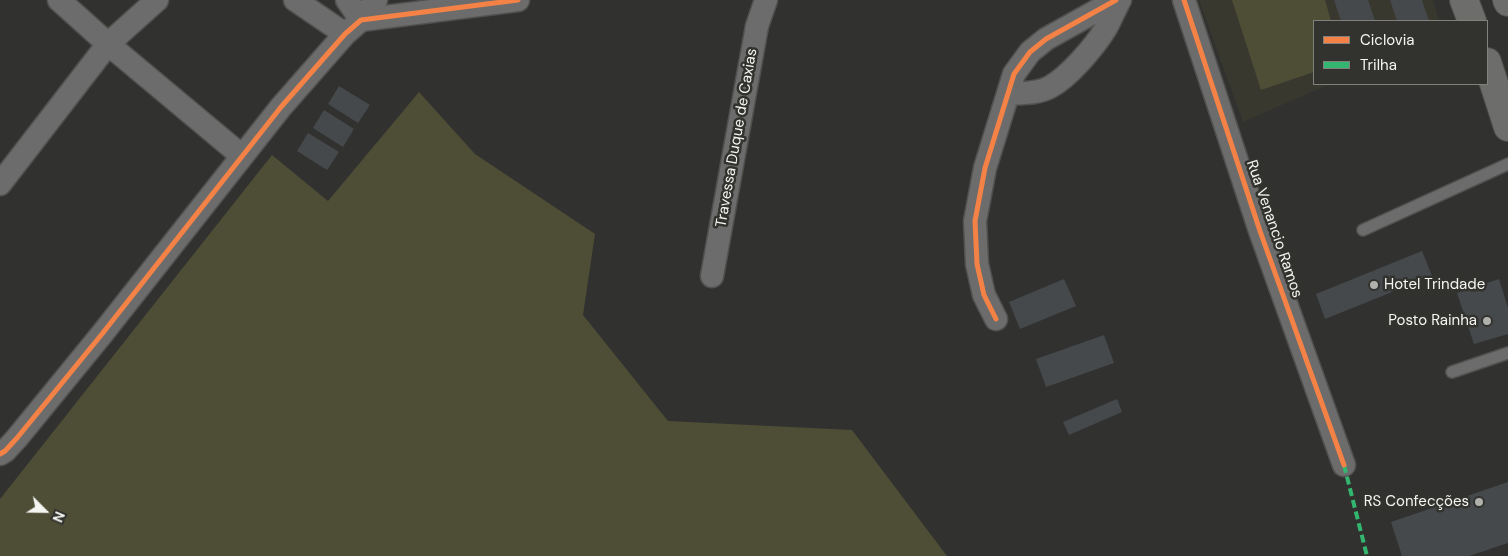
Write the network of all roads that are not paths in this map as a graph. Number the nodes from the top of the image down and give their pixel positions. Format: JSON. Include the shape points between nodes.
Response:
{"nodes":[{"id":1,"x":59,"y":0,"type":"edge"},
{"id":2,"x":157,"y":0,"type":"edge"},
{"id":3,"x":296,"y":0,"type":"edge"},
{"id":4,"x":347,"y":0,"type":"edge"},
{"id":5,"x":376,"y":0,"type":"edge"},
{"id":6,"x":518,"y":0,"type":"edge"},
{"id":7,"x":766,"y":0,"type":"edge"},
{"id":8,"x":1118,"y":0,"type":"edge"},
{"id":9,"x":1184,"y":0,"type":"edge"},
{"id":10,"x":1464,"y":0,"type":"edge"},
{"id":11,"x":1472,"y":20,"type":"edge"},
{"id":12,"x":353,"y":27,"type":"junction"},
{"id":13,"x":108,"y":44,"type":"junction"},
{"id":14,"x":1488,"y":65,"type":"edge"},
{"id":15,"x":1008,"y":94,"type":"junction"},
{"id":16,"x":1508,"y":127,"type":"edge"},
{"id":17,"x":242,"y":156,"type":"junction"},
{"id":18,"x":1508,"y":164,"type":"edge"},
{"id":19,"x":0,"y":184,"type":"edge"},
{"id":20,"x":1363,"y":230,"type":"dead end"},
{"id":21,"x":712,"y":276,"type":"dead end"},
{"id":22,"x":996,"y":319,"type":"dead end"},
{"id":23,"x":1508,"y":353,"type":"edge"},
{"id":24,"x":1452,"y":372,"type":"dead end"},
{"id":25,"x":0,"y":454,"type":"edge"},
{"id":26,"x":1344,"y":465,"type":"dead end"}],
"edges":[{"from":1,"to":13,"type":"street"},
{"from":2,"to":13,"type":"street"},
{"from":3,"to":12,"type":"street"},
{"from":4,"to":12,"type":"street"},
{"from":5,"to":12,"type":"street"},
{"from":6,"to":12,"type":"street"},
{"from":7,"to":21,"type":"street","name":"Travessa Duque de Caxias","via":[[757,26]]},
{"from":8,"to":15,"type":"street","via":[[1046,39],[1030,52],[1014,74]]},
{"from":8,"to":15,"type":"street","via":[[1102,34],[1068,74],[1049,88]]},
{"from":9,"to":26,"type":"street","name":"Rua Venancio Ramos","via":[[1260,231]]},
{"from":10,"to":11,"type":"main road"},
{"from":12,"to":17,"type":"street"},
{"from":13,"to":17,"type":"street"},
{"from":13,"to":19,"type":"street"},
{"from":14,"to":16,"type":"main road"},
{"from":15,"to":22,"type":"street","via":[[985,168],[975,221],[977,264],[984,295]]},
{"from":17,"to":25,"type":"street","via":[[102,334],[17,438]]},
{"from":18,"to":20,"type":"lane"},
{"from":23,"to":24,"type":"lane"}]}
